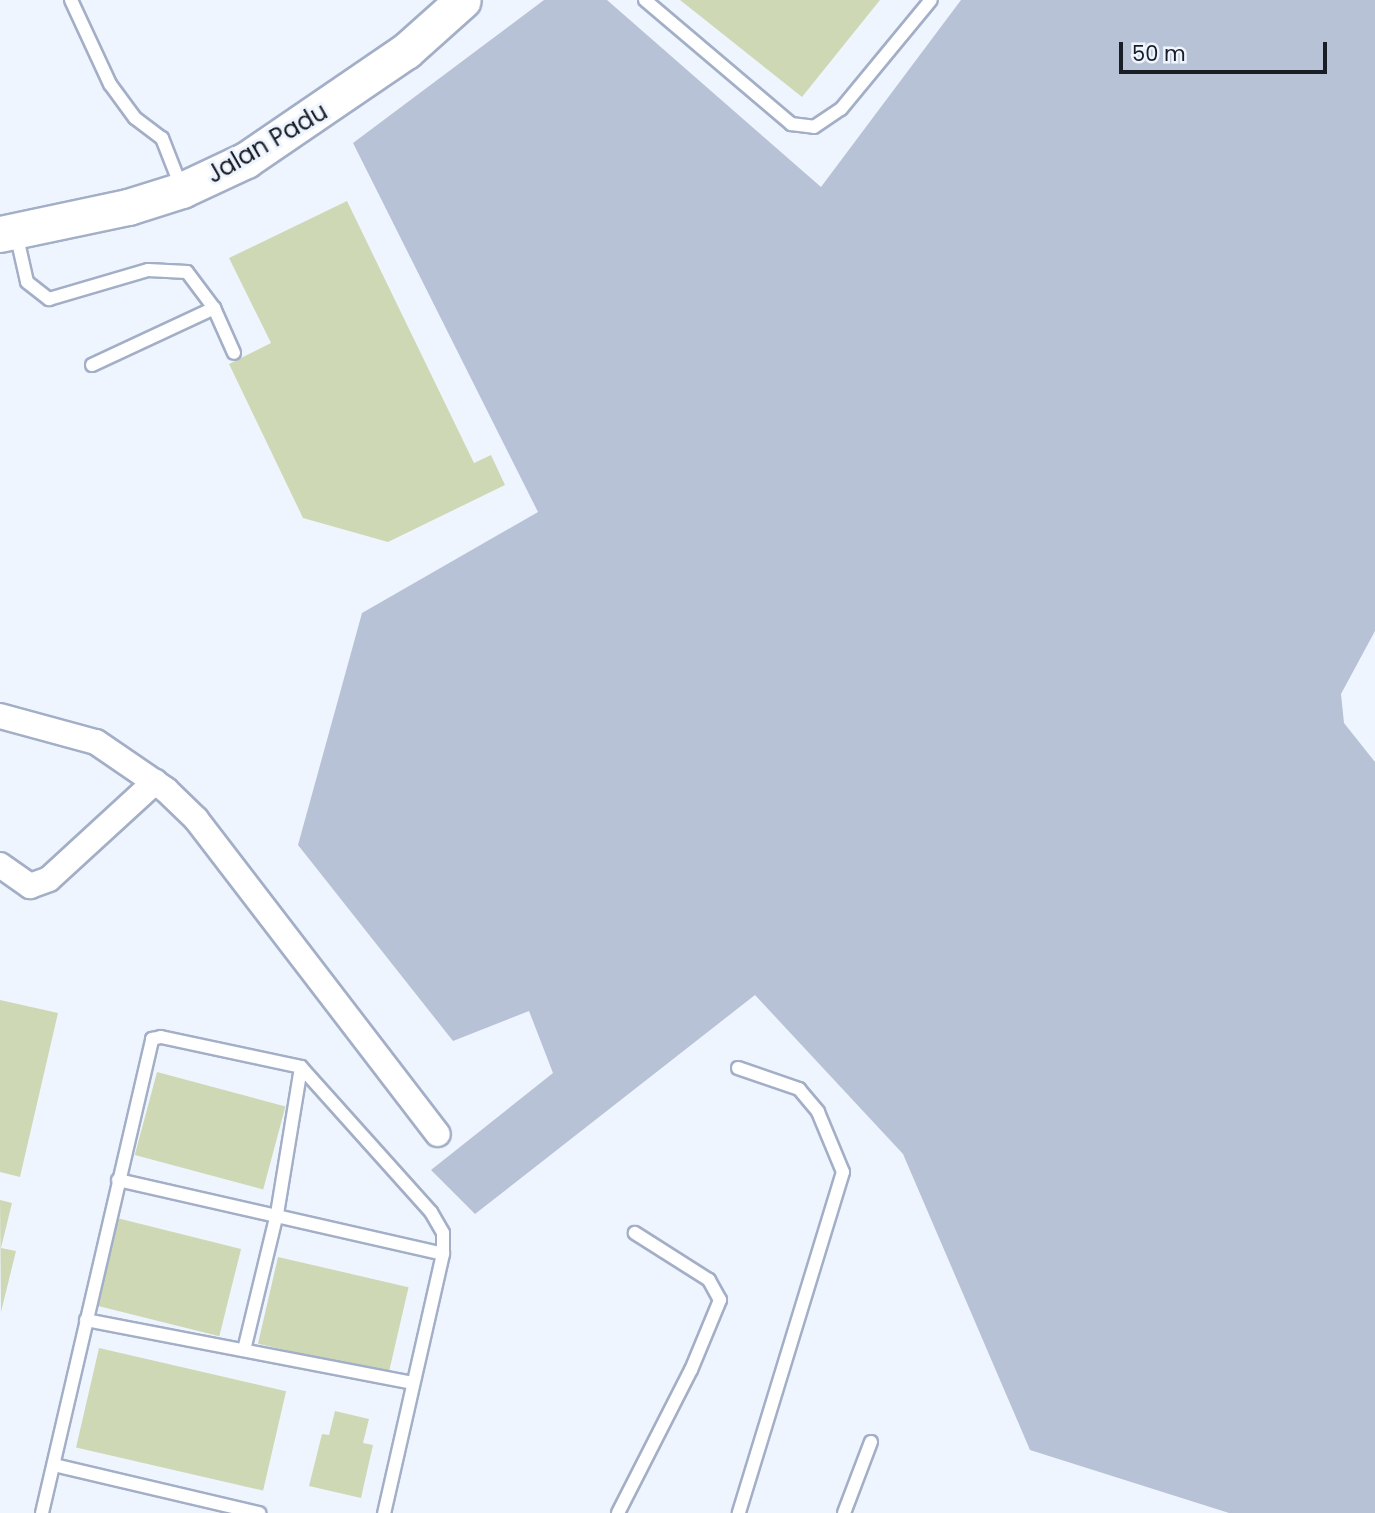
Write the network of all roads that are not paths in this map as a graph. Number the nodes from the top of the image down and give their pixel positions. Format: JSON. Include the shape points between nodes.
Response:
{"nodes":[{"id":1,"x":71,"y":0,"type":"edge"},
{"id":2,"x":463,"y":0,"type":"edge"},
{"id":3,"x":645,"y":0,"type":"edge"},
{"id":4,"x":931,"y":0,"type":"edge"},
{"id":5,"x":182,"y":190,"type":"junction"},
{"id":6,"x":8,"y":233,"type":"edge"},
{"id":7,"x":215,"y":307,"type":"junction"},
{"id":8,"x":234,"y":353,"type":"dead end"},
{"id":9,"x":92,"y":365,"type":"dead end"},
{"id":10,"x":0,"y":716,"type":"edge"},
{"id":11,"x":155,"y":782,"type":"junction"},
{"id":12,"x":0,"y":865,"type":"edge"},
{"id":13,"x":301,"y":1067,"type":"junction"},
{"id":14,"x":738,"y":1068,"type":"dead end"},
{"id":15,"x":438,"y":1134,"type":"dead end"},
{"id":16,"x":118,"y":1180,"type":"junction"},
{"id":17,"x":277,"y":1214,"type":"junction"},
{"id":18,"x":635,"y":1233,"type":"dead end"},
{"id":19,"x":443,"y":1254,"type":"junction"},
{"id":20,"x":86,"y":1320,"type":"junction"},
{"id":21,"x":244,"y":1350,"type":"junction"},
{"id":22,"x":413,"y":1383,"type":"junction"},
{"id":23,"x":871,"y":1442,"type":"dead end"},
{"id":24,"x":54,"y":1465,"type":"junction"},
{"id":25,"x":42,"y":1513,"type":"edge"},
{"id":26,"x":259,"y":1513,"type":"edge"},
{"id":27,"x":384,"y":1513,"type":"edge"},
{"id":28,"x":618,"y":1513,"type":"edge"},
{"id":29,"x":739,"y":1513,"type":"edge"},
{"id":30,"x":844,"y":1513,"type":"edge"}],
"edges":[{"from":1,"to":5,"type":"lane","via":[[110,84],[135,118],[162,138]]},
{"from":2,"to":5,"type":"street","name":"Jalan Padu","via":[[406,51],[334,104],[246,160]]},
{"from":3,"to":4,"type":"lane","via":[[791,124],[814,127],[841,109]]},
{"from":5,"to":6,"type":"street","name":"Jalan Padu","via":[[128,207]]},
{"from":6,"to":7,"type":"lane","via":[[27,282],[49,299],[148,270],[187,271]]},
{"from":7,"to":8,"type":"lane"},
{"from":7,"to":9,"type":"lane"},
{"from":10,"to":11,"type":"street","via":[[96,742]]},
{"from":11,"to":12,"type":"street","via":[[48,878],[30,886]]},
{"from":11,"to":15,"type":"street","via":[[196,819]]},
{"from":13,"to":16,"type":"lane","via":[[161,1037],[152,1039]]},
{"from":13,"to":17,"type":"lane"},
{"from":13,"to":19,"type":"lane","via":[[431,1212],[443,1233]]},
{"from":14,"to":29,"type":"lane","via":[[799,1089],[818,1112],[843,1172]]},
{"from":16,"to":17,"type":"lane"},
{"from":16,"to":20,"type":"lane"},
{"from":17,"to":19,"type":"lane"},
{"from":17,"to":21,"type":"lane"},
{"from":18,"to":28,"type":"lane","via":[[709,1280],[719,1300],[695,1360]]},
{"from":19,"to":22,"type":"lane"},
{"from":20,"to":21,"type":"lane"},
{"from":20,"to":24,"type":"lane"},
{"from":21,"to":22,"type":"lane"},
{"from":22,"to":27,"type":"lane"},
{"from":23,"to":30,"type":"lane"},
{"from":24,"to":25,"type":"lane"},
{"from":24,"to":26,"type":"lane"}]}
